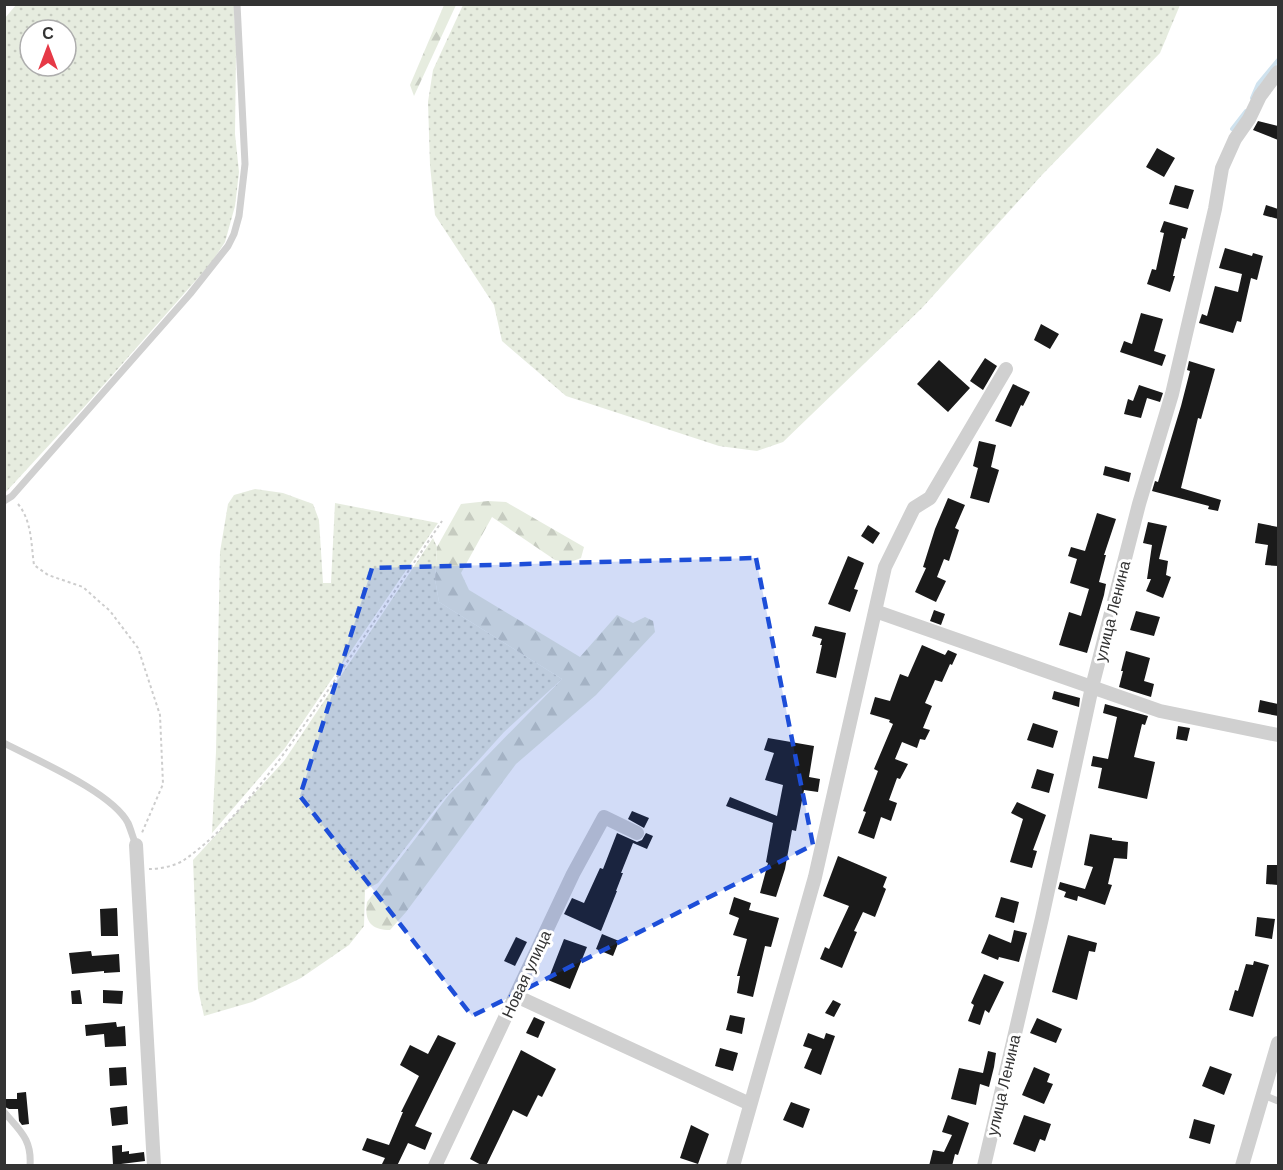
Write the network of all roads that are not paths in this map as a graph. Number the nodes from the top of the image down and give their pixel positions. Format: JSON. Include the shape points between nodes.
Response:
{"nodes":[{"id":1,"x":237,"y":4,"type":"edge"},
{"id":2,"x":1278,"y":72,"type":"edge"},
{"id":3,"x":1006,"y":369,"type":"dead end"},
{"id":4,"x":4,"y":501,"type":"edge"},
{"id":5,"x":875,"y":610,"type":"junction"},
{"id":6,"x":1092,"y":687,"type":"junction"},
{"id":7,"x":1278,"y":735,"type":"edge"},
{"id":8,"x":4,"y":743,"type":"edge"},
{"id":9,"x":637,"y":833,"type":"dead end"},
{"id":10,"x":135,"y":845,"type":"joint"},
{"id":11,"x":516,"y":996,"type":"junction"},
{"id":12,"x":1278,"y":1043,"type":"edge"},
{"id":13,"x":1263,"y":1095,"type":"junction"},
{"id":14,"x":1278,"y":1101,"type":"edge"},
{"id":15,"x":750,"y":1104,"type":"junction"},
{"id":16,"x":4,"y":1112,"type":"edge"},
{"id":17,"x":30,"y":1166,"type":"edge"},
{"id":18,"x":154,"y":1166,"type":"edge"},
{"id":19,"x":435,"y":1166,"type":"edge"},
{"id":20,"x":733,"y":1166,"type":"edge"},
{"id":21,"x":984,"y":1166,"type":"edge"},
{"id":22,"x":1242,"y":1166,"type":"edge"}],
"edges":[{"from":1,"to":4,"type":"lane","via":[[245,165],[234,234],[190,294]]},
{"from":2,"to":6,"type":"street","name":"улица Ленина","via":[[1260,96],[1222,168],[1172,394]]},
{"from":3,"to":5,"type":"street","via":[[930,498],[914,508],[885,567]]},
{"from":5,"to":6,"type":"street"},
{"from":5,"to":15,"type":"street","via":[[815,877]]},
{"from":6,"to":7,"type":"street","via":[[1160,711]]},
{"from":6,"to":21,"type":"street","name":"улица Ленина"},
{"from":8,"to":10,"type":"lane","via":[[114,806],[128,822]]},
{"from":9,"to":11,"type":"street","name":"Новая улица","via":[[604,817]]},
{"from":10,"to":18,"type":"street"},
{"from":11,"to":15,"type":"street"},
{"from":11,"to":19,"type":"street","name":"Новая улица"},
{"from":12,"to":13,"type":"street"},
{"from":13,"to":14,"type":"lane"},
{"from":13,"to":22,"type":"street"},
{"from":15,"to":20,"type":"street"},
{"from":16,"to":17,"type":"lane","via":[[27,1138]]}]}
